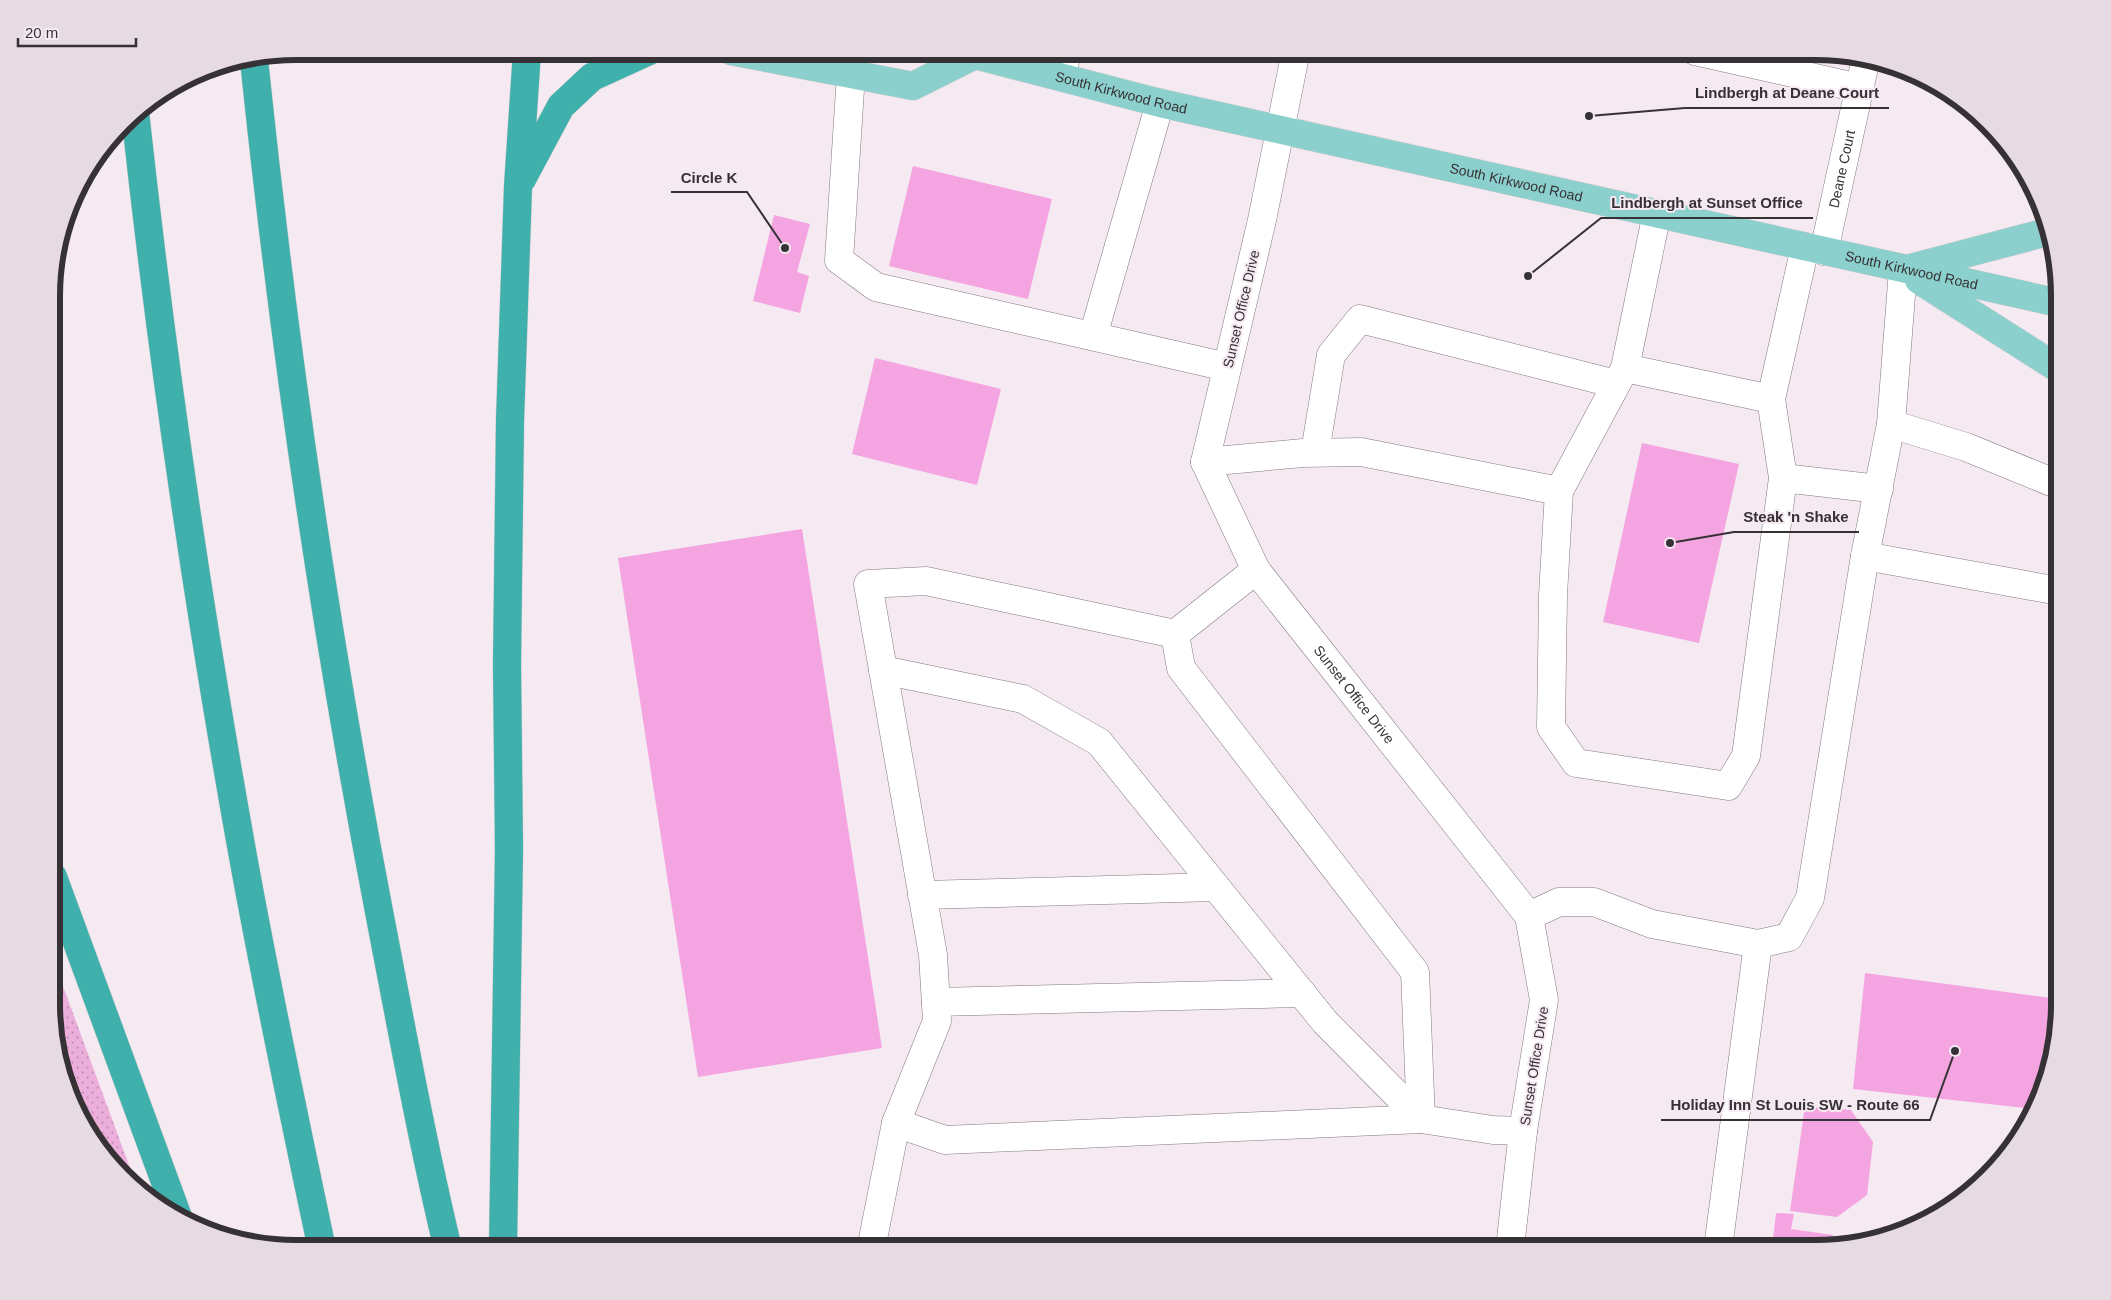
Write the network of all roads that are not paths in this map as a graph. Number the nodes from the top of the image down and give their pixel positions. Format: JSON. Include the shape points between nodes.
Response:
{"nodes":[{"id":1,"x":526,"y":60,"type":"edge"},
{"id":2,"x":629,"y":60,"type":"edge"},
{"id":3,"x":778,"y":60,"type":"edge"},
{"id":4,"x":961,"y":60,"type":"edge"},
{"id":5,"x":1031,"y":60,"type":"edge"},
{"id":6,"x":1294,"y":60,"type":"edge"},
{"id":7,"x":1734,"y":60,"type":"edge"},
{"id":8,"x":254,"y":64,"type":"edge"},
{"id":9,"x":1064,"y":64,"type":"edge"},
{"id":10,"x":1864,"y":66,"type":"edge"},
{"id":11,"x":852,"y":74,"type":"junction"},
{"id":12,"x":1859,"y":88,"type":"junction"},
{"id":13,"x":1160,"y":103,"type":"junction"},
{"id":14,"x":136,"y":122,"type":"edge"},
{"id":15,"x":1279,"y":129,"type":"junction"},
{"id":16,"x":518,"y":187,"type":"junction"},
{"id":17,"x":1657,"y":214,"type":"junction"},
{"id":18,"x":2042,"y":233,"type":"edge"},
{"id":19,"x":1814,"y":249,"type":"junction"},
{"id":20,"x":1903,"y":270,"type":"junction"},
{"id":21,"x":2051,"y":302,"type":"edge"},
{"id":22,"x":1093,"y":336,"type":"junction"},
{"id":23,"x":2051,"y":364,"type":"edge"},
{"id":24,"x":1227,"y":368,"type":"junction"},
{"id":25,"x":1621,"y":376,"type":"junction"},
{"id":26,"x":1771,"y":399,"type":"junction"},
{"id":27,"x":1891,"y":424,"type":"junction"},
{"id":28,"x":1315,"y":452,"type":"junction"},
{"id":29,"x":1205,"y":462,"type":"junction"},
{"id":30,"x":1782,"y":478,"type":"junction"},
{"id":31,"x":2051,"y":482,"type":"edge"},
{"id":32,"x":1878,"y":489,"type":"junction"},
{"id":33,"x":1559,"y":491,"type":"junction"},
{"id":34,"x":1865,"y":556,"type":"junction"},
{"id":35,"x":1256,"y":570,"type":"junction"},
{"id":36,"x":2051,"y":590,"type":"edge"},
{"id":37,"x":1175,"y":634,"type":"junction"},
{"id":38,"x":883,"y":670,"type":"junction"},
{"id":39,"x":1216,"y":887,"type":"junction"},
{"id":40,"x":922,"y":894,"type":"junction"},
{"id":41,"x":60,"y":896,"type":"edge"},
{"id":42,"x":1529,"y":916,"type":"junction"},
{"id":43,"x":1758,"y":944,"type":"junction"},
{"id":44,"x":1302,"y":994,"type":"junction"},
{"id":45,"x":936,"y":1002,"type":"junction"},
{"id":46,"x":1421,"y":1120,"type":"junction"},
{"id":47,"x":896,"y":1123,"type":"junction"},
{"id":48,"x":1523,"y":1131,"type":"junction"},
{"id":49,"x":174,"y":1205,"type":"edge"},
{"id":50,"x":320,"y":1240,"type":"edge"},
{"id":51,"x":446,"y":1240,"type":"edge"},
{"id":52,"x":503,"y":1240,"type":"edge"},
{"id":53,"x":873,"y":1240,"type":"edge"},
{"id":54,"x":1511,"y":1240,"type":"edge"},
{"id":55,"x":1719,"y":1240,"type":"edge"}],
"edges":[{"from":1,"to":16,"type":"highway"},
{"from":2,"to":16,"type":"highway","via":[[592,77],[561,106]]},
{"from":3,"to":11,"type":"main road","name":"South Kirkwood Road"},
{"from":4,"to":11,"type":"main road","name":"South Kirkwood Road","via":[[913,86]]},
{"from":5,"to":9,"type":"main road","name":"South Kirkwood Road"},
{"from":6,"to":15,"type":"street","name":"Sunset Office Drive"},
{"from":7,"to":12,"type":"street"},
{"from":8,"to":51,"type":"highway","via":[[291,372],[321,585],[396,1004]]},
{"from":9,"to":13,"type":"main road","name":"South Kirkwood Road"},
{"from":10,"to":12,"type":"street","name":"Deane Court"},
{"from":11,"to":22,"type":"street","via":[[839,260],[876,287]]},
{"from":12,"to":19,"type":"street","name":"Deane Court"},
{"from":13,"to":15,"type":"main road","name":"South Kirkwood Road"},
{"from":13,"to":22,"type":"street"},
{"from":14,"to":50,"type":"highway","via":[[173,428],[205,640],[242,853]]},
{"from":15,"to":17,"type":"main road","name":"South Kirkwood Road"},
{"from":15,"to":24,"type":"street","name":"Sunset Office Drive","via":[[1262,220]]},
{"from":16,"to":52,"type":"highway","via":[[507,631]]},
{"from":17,"to":19,"type":"main road","name":"South Kirkwood Road"},
{"from":17,"to":25,"type":"street"},
{"from":18,"to":20,"type":"main road"},
{"from":19,"to":20,"type":"main road","name":"South Kirkwood Road"},
{"from":19,"to":26,"type":"street","name":"Deane Court"},
{"from":20,"to":21,"type":"main road","name":"South Kirkwood Road"},
{"from":20,"to":23,"type":"main road"},
{"from":20,"to":27,"type":"street"},
{"from":22,"to":24,"type":"street"},
{"from":24,"to":29,"type":"street","name":"Sunset Office Drive"},
{"from":25,"to":26,"type":"street"},
{"from":25,"to":28,"type":"street","via":[[1360,319],[1331,355]]},
{"from":25,"to":33,"type":"street"},
{"from":26,"to":30,"type":"street"},
{"from":27,"to":31,"type":"street","via":[[1966,447]]},
{"from":27,"to":32,"type":"street"},
{"from":28,"to":29,"type":"street"},
{"from":28,"to":33,"type":"street","via":[[1361,452]]},
{"from":29,"to":35,"type":"street","name":"Sunset Office Drive"},
{"from":30,"to":32,"type":"street"},
{"from":30,"to":33,"type":"street","via":[[1746,756],[1728,786],[1576,763],[1551,727]]},
{"from":32,"to":34,"type":"street"},
{"from":34,"to":36,"type":"street"},
{"from":34,"to":43,"type":"street","via":[[1810,898],[1789,937]]},
{"from":35,"to":37,"type":"street"},
{"from":35,"to":42,"type":"street","name":"Sunset Office Drive"},
{"from":37,"to":38,"type":"street","via":[[926,580],[868,584]]},
{"from":37,"to":46,"type":"street","via":[[1180,668],[1415,972]]},
{"from":38,"to":39,"type":"street","via":[[1023,699],[1099,742]]},
{"from":38,"to":40,"type":"street"},
{"from":39,"to":40,"type":"street"},
{"from":39,"to":44,"type":"street"},
{"from":40,"to":45,"type":"street","via":[[933,955]]},
{"from":41,"to":49,"type":"highway"},
{"from":42,"to":43,"type":"street","via":[[1559,902],[1594,902],[1652,924]]},
{"from":42,"to":48,"type":"street","name":"Sunset Office Drive","via":[[1544,1000]]},
{"from":43,"to":55,"type":"street"},
{"from":44,"to":45,"type":"street"},
{"from":44,"to":46,"type":"street","via":[[1325,1022]]},
{"from":45,"to":47,"type":"street","via":[[936,1021]]},
{"from":46,"to":47,"type":"street","via":[[945,1140]]},
{"from":46,"to":48,"type":"street"},
{"from":47,"to":53,"type":"street"},
{"from":48,"to":54,"type":"street","name":"Sunset Office Drive"}]}
